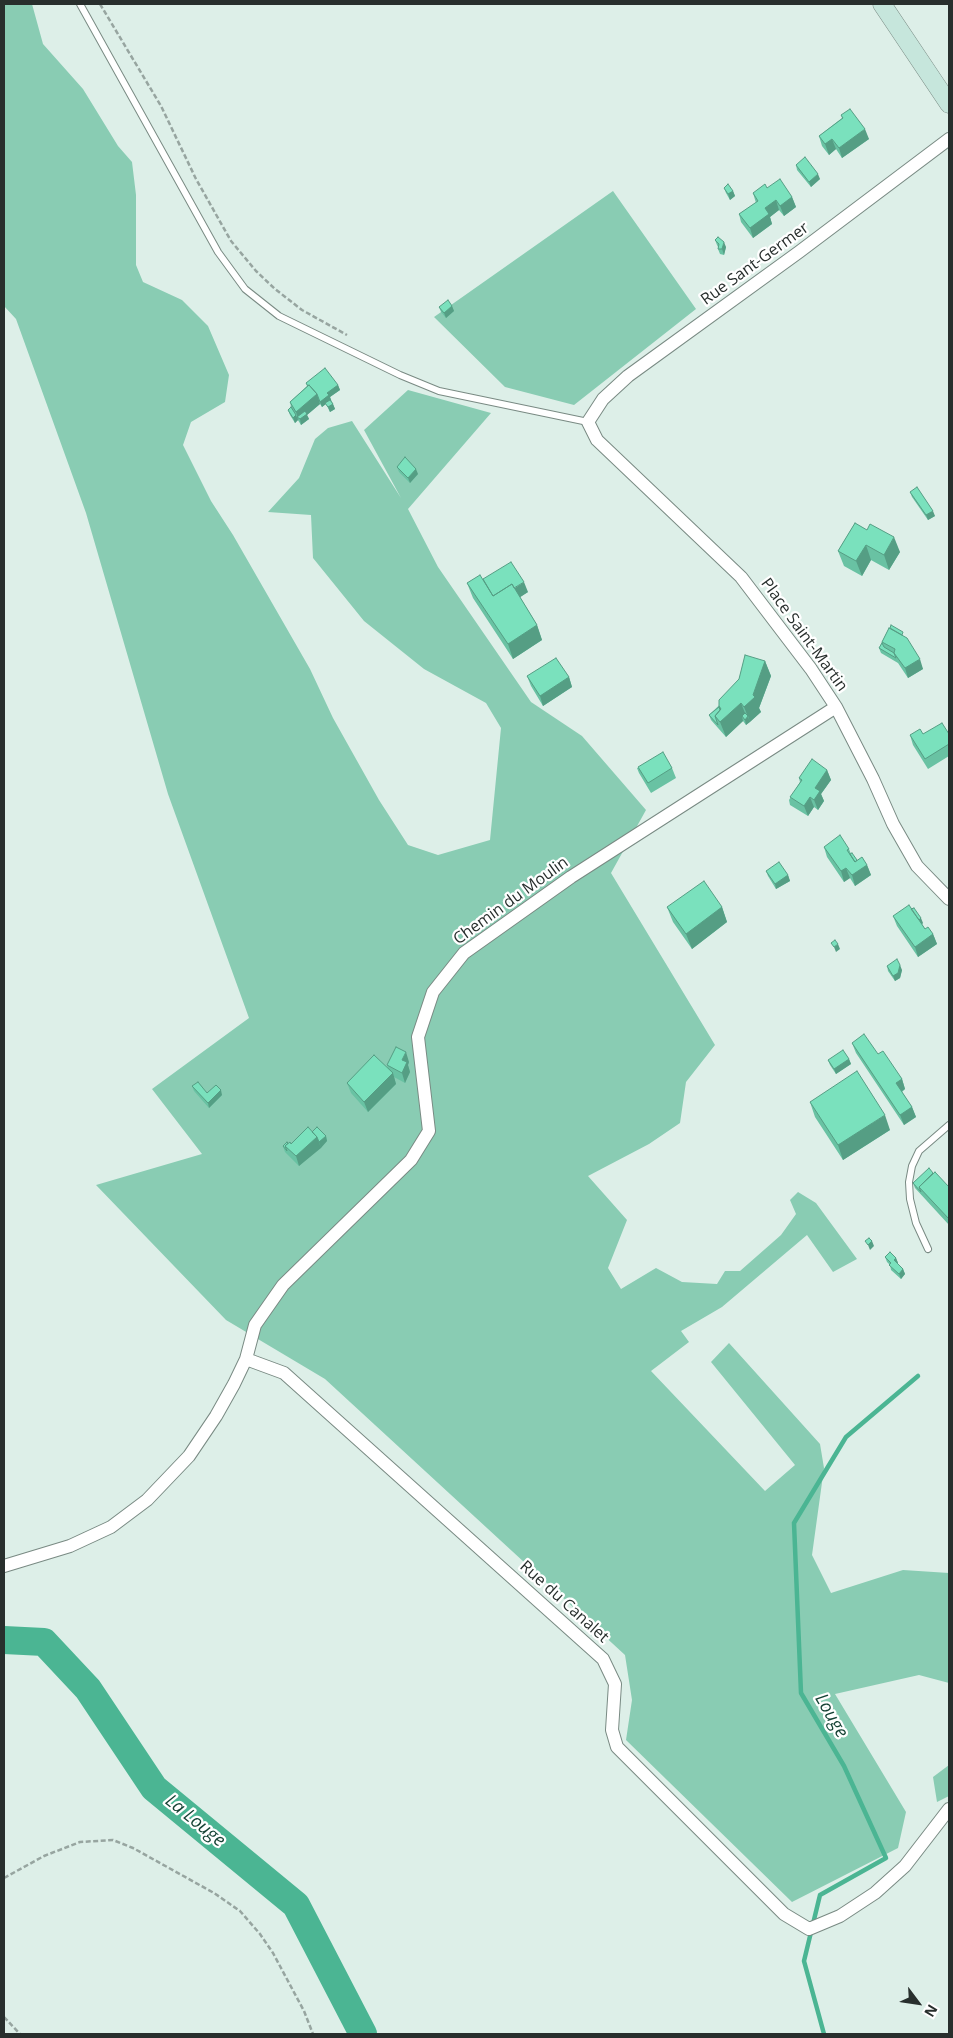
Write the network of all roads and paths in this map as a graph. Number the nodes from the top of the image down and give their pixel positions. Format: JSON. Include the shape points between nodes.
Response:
{"nodes":[{"id":1,"x":80,"y":4,"type":"edge"},
{"id":2,"x":100,"y":4,"type":"edge"},
{"id":3,"x":882,"y":4,"type":"edge"},
{"id":4,"x":949,"y":104,"type":"edge"},
{"id":5,"x":949,"y":139,"type":"edge"},
{"id":6,"x":352,"y":338,"type":"dead end"},
{"id":7,"x":588,"y":422,"type":"junction"},
{"id":8,"x":836,"y":707,"type":"junction"},
{"id":9,"x":949,"y":899,"type":"edge"},
{"id":10,"x":949,"y":1125,"type":"edge"},
{"id":11,"x":928,"y":1249,"type":"dead end"},
{"id":12,"x":246,"y":1359,"type":"junction"},
{"id":13,"x":4,"y":1566,"type":"edge"},
{"id":14,"x":949,"y":1809,"type":"edge"},
{"id":15,"x":4,"y":1878,"type":"edge"},
{"id":16,"x":4,"y":2017,"type":"edge"},
{"id":17,"x":20,"y":2034,"type":"edge"},
{"id":18,"x":313,"y":2034,"type":"edge"}],
"edges":[{"from":1,"to":7,"type":"lane","via":[[218,252],[245,289],[278,316],[439,391]]},
{"from":2,"to":6,"type":"path","via":[[161,106],[196,179],[231,241],[275,290],[302,310]]},
{"from":3,"to":4,"type":"street"},
{"from":5,"to":7,"type":"street","name":"Rue Sant-Germer","via":[[628,376],[603,399]]},
{"from":7,"to":8,"type":"street","name":"Place Saint-Martin","via":[[597,440],[741,577]]},
{"from":8,"to":9,"type":"street","name":"Place Saint-Martin","via":[[916,866]]},
{"from":8,"to":12,"type":"street","name":"Chemin du Moulin","via":[[571,877],[464,953],[433,992],[418,1037],[429,1131],[411,1160],[284,1285],[255,1326]]},
{"from":10,"to":11,"type":"lane","via":[[919,1151],[909,1182],[916,1223]]},
{"from":12,"to":13,"type":"street","name":"Chemin du Moulin","via":[[216,1416],[189,1456],[147,1500],[111,1527],[78,1542]]},
{"from":12,"to":14,"type":"street","name":"Rue du Canalet","via":[[284,1373],[603,1658],[615,1684],[612,1730],[617,1747],[784,1914],[810,1929],[840,1916],[875,1893],[905,1866]]},
{"from":15,"to":18,"type":"path","via":[[44,1856],[80,1842],[113,1840],[133,1848],[240,1911],[273,1953]]},
{"from":16,"to":17,"type":"path"}]}
